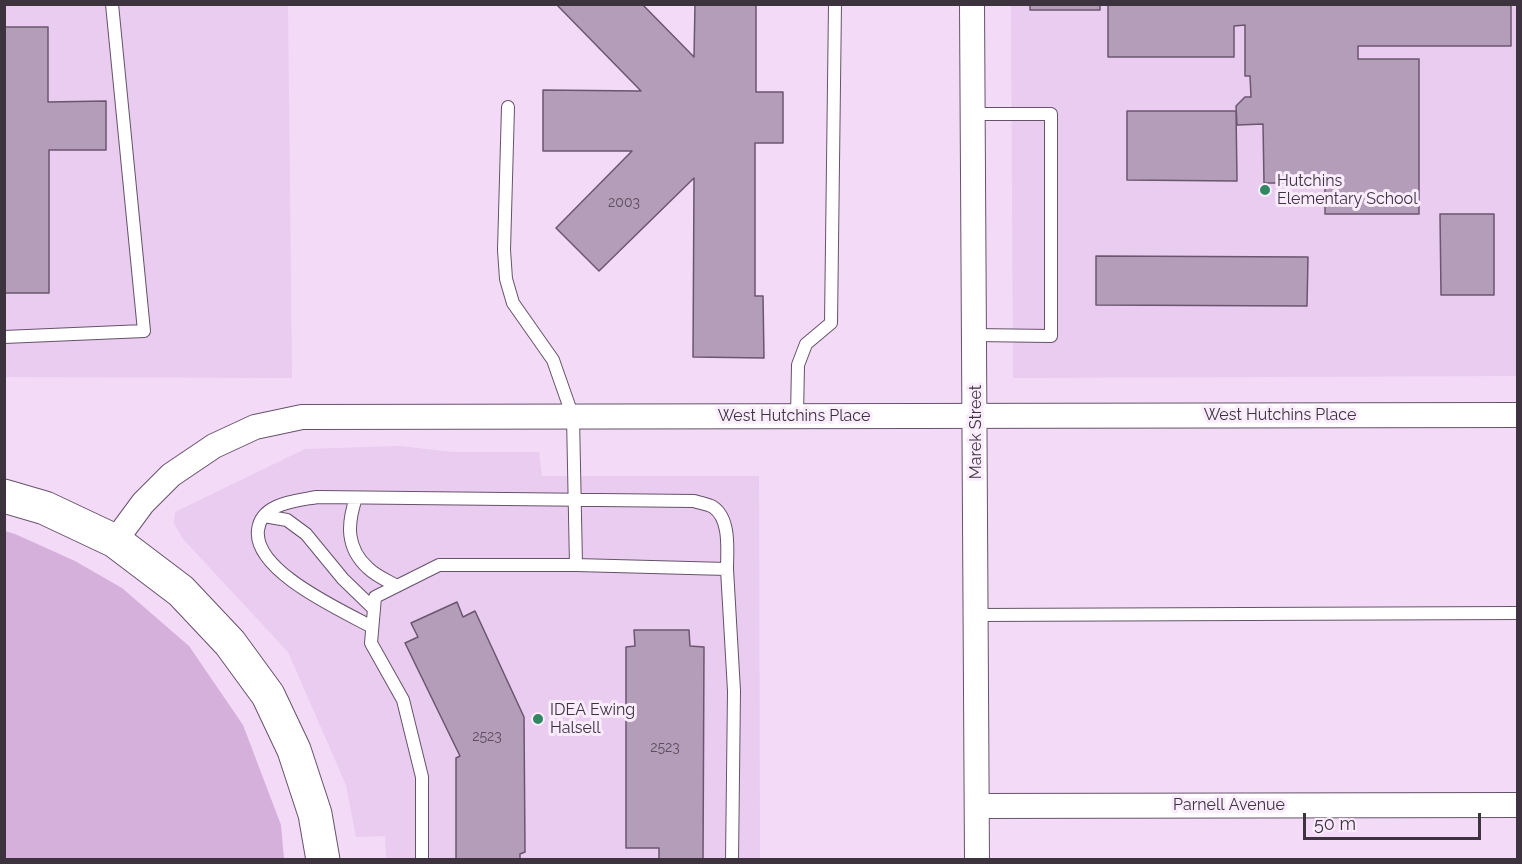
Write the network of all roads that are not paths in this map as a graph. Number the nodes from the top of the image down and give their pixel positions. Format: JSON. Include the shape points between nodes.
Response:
{"nodes":[{"id":1,"x":112,"y":4,"type":"edge"},
{"id":2,"x":835,"y":4,"type":"edge"},
{"id":3,"x":972,"y":4,"type":"edge"},
{"id":4,"x":508,"y":106,"type":"dead end"},
{"id":5,"x":973,"y":114,"type":"junction"},
{"id":6,"x":975,"y":335,"type":"junction"},
{"id":7,"x":4,"y":337,"type":"edge"},
{"id":8,"x":975,"y":415,"type":"junction"},
{"id":9,"x":1518,"y":415,"type":"edge"},
{"id":10,"x":797,"y":416,"type":"junction"},
{"id":11,"x":573,"y":417,"type":"junction"},
{"id":12,"x":4,"y":496,"type":"edge"},
{"id":13,"x":356,"y":498,"type":"junction"},
{"id":14,"x":574,"y":500,"type":"junction"},
{"id":15,"x":264,"y":516,"type":"junction"},
{"id":16,"x":115,"y":541,"type":"junction"},
{"id":17,"x":576,"y":565,"type":"junction"},
{"id":18,"x":727,"y":569,"type":"junction"},
{"id":19,"x":397,"y":586,"type":"junction"},
{"id":20,"x":374,"y":609,"type":"junction"},
{"id":21,"x":1518,"y":613,"type":"edge"},
{"id":22,"x":976,"y":615,"type":"junction"},
{"id":23,"x":372,"y":627,"type":"junction"},
{"id":24,"x":1518,"y":805,"type":"edge"},
{"id":25,"x":977,"y":806,"type":"junction"},
{"id":26,"x":323,"y":860,"type":"edge"},
{"id":27,"x":422,"y":860,"type":"edge"},
{"id":28,"x":732,"y":860,"type":"edge"},
{"id":29,"x":977,"y":860,"type":"edge"}],
"edges":[{"from":1,"to":7,"type":"lane","via":[[144,331]]},
{"from":2,"to":10,"type":"lane","via":[[831,323],[806,344],[798,365]]},
{"from":3,"to":5,"type":"street","name":"Marek Street"},
{"from":4,"to":11,"type":"lane","via":[[506,279],[513,303],[553,360]]},
{"from":5,"to":6,"type":"street","name":"Marek Street"},
{"from":5,"to":6,"type":"lane","via":[[1051,114],[1051,336]]},
{"from":6,"to":8,"type":"street","name":"Marek Street"},
{"from":8,"to":9,"type":"street","name":"West Hutchins Place"},
{"from":8,"to":10,"type":"street","name":"West Hutchins Place"},
{"from":8,"to":22,"type":"street","name":"Marek Street"},
{"from":10,"to":11,"type":"street","name":"West Hutchins Place"},
{"from":11,"to":14,"type":"lane"},
{"from":11,"to":16,"type":"street","name":"West Hutchins Place","via":[[302,417],[255,427],[214,446],[171,475],[143,503]]},
{"from":12,"to":16,"type":"street","via":[[45,508]]},
{"from":13,"to":14,"type":"lane"},
{"from":13,"to":15,"type":"lane","via":[[317,497],[286,502]]},
{"from":13,"to":19,"type":"lane","via":[[349,518],[352,545],[369,568]]},
{"from":14,"to":17,"type":"lane"},
{"from":14,"to":18,"type":"lane","via":[[694,501],[714,507],[726,535]]},
{"from":15,"to":20,"type":"lane","via":[[287,520],[306,534]]},
{"from":15,"to":23,"type":"lane","via":[[258,522],[257,538],[263,555],[290,580]]},
{"from":16,"to":26,"type":"street","via":[[181,591],[230,644],[268,695],[294,750],[315,814]]},
{"from":17,"to":18,"type":"lane"},
{"from":17,"to":19,"type":"lane","via":[[439,565]]},
{"from":18,"to":28,"type":"lane","via":[[734,691]]},
{"from":19,"to":20,"type":"lane","via":[[375,597]]},
{"from":20,"to":23,"type":"lane"},
{"from":21,"to":22,"type":"lane"},
{"from":22,"to":25,"type":"street","name":"Marek Street"},
{"from":23,"to":27,"type":"lane","via":[[371,643],[403,700],[422,777]]},
{"from":24,"to":25,"type":"street","name":"Parnell Avenue"},
{"from":25,"to":29,"type":"street","name":"Marek Street"}]}
